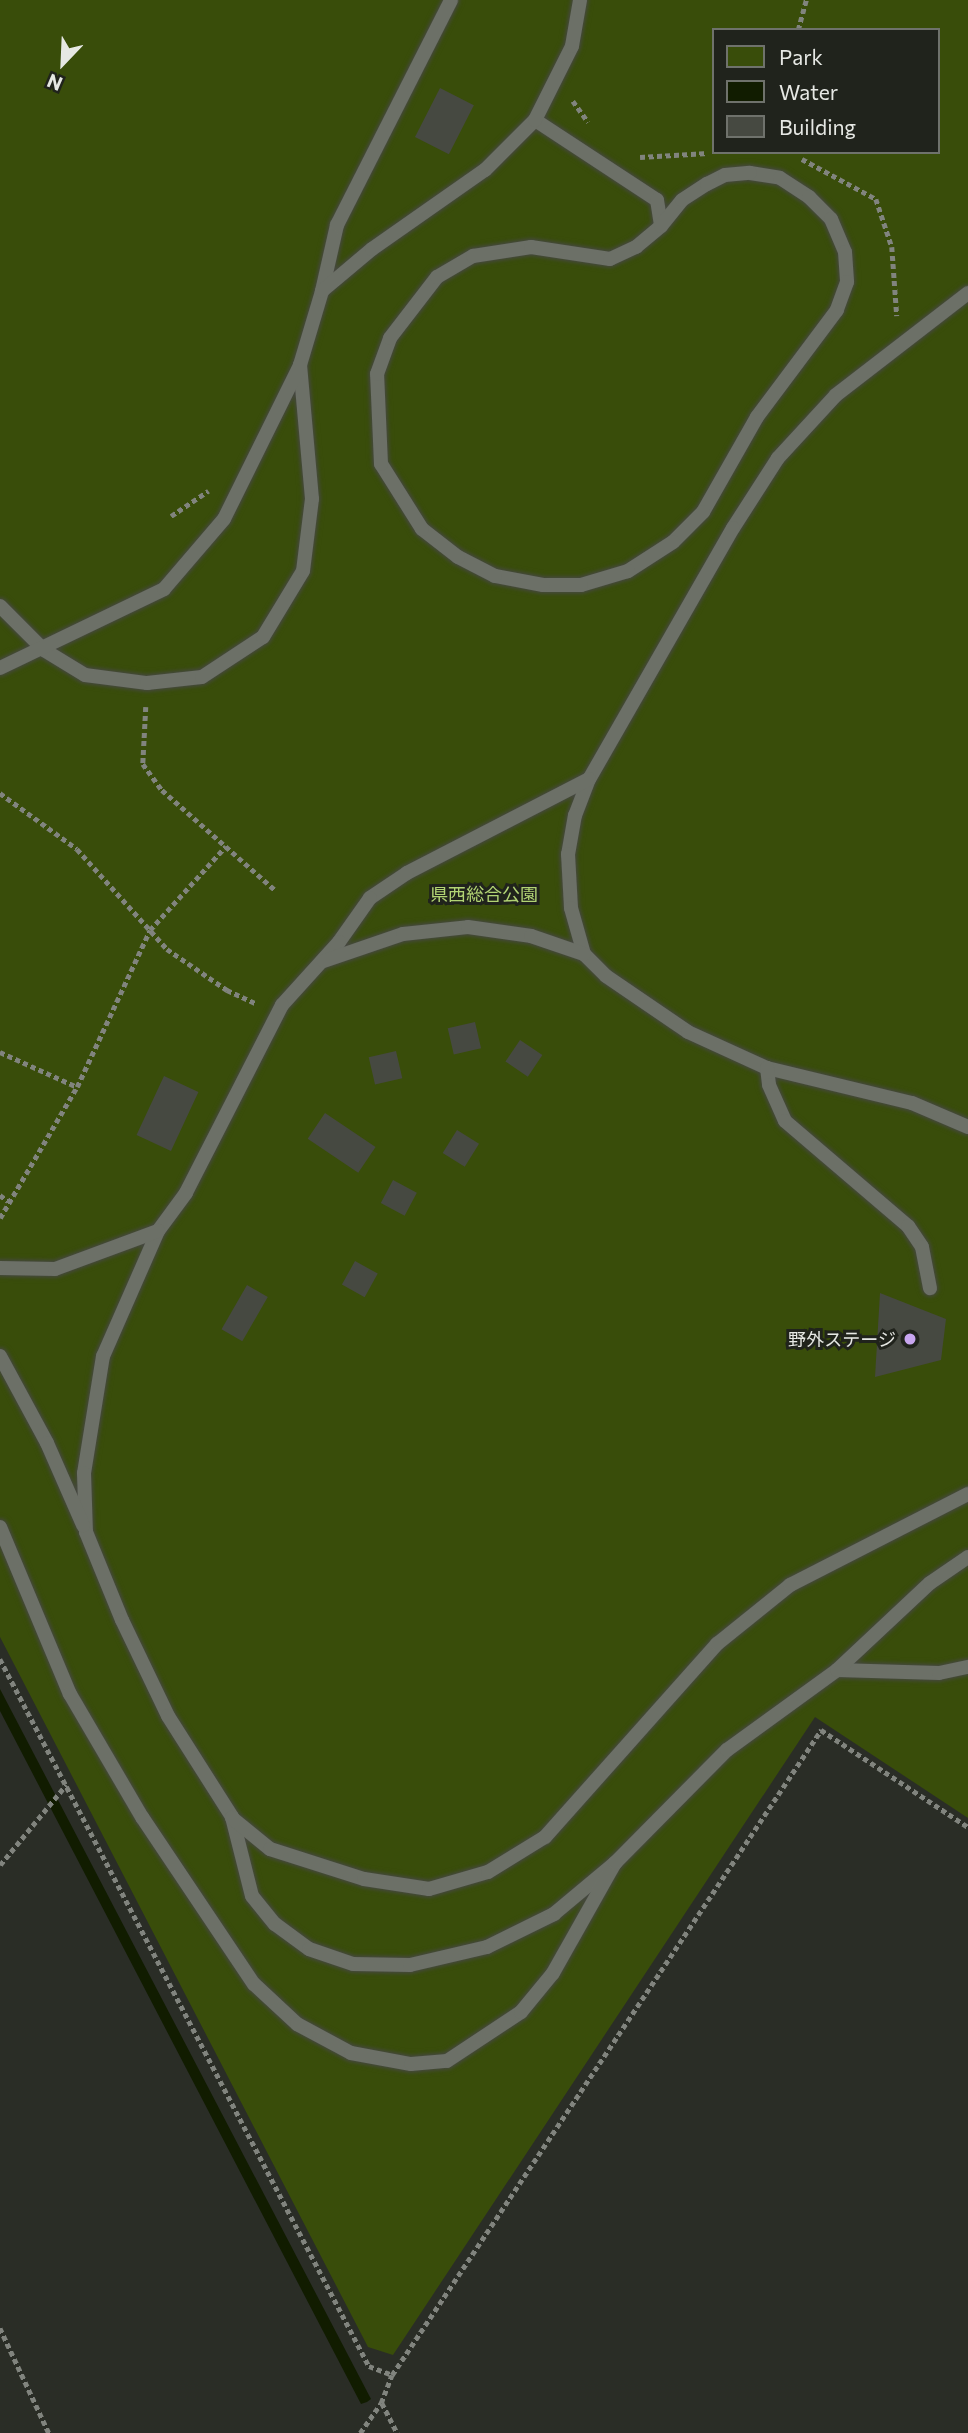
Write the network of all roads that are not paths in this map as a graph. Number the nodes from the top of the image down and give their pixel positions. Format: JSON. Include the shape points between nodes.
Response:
{"nodes":[{"id":1,"x":452,"y":0,"type":"edge"},
{"id":2,"x":580,"y":0,"type":"edge"},
{"id":3,"x":535,"y":120,"type":"junction"},
{"id":4,"x":661,"y":226,"type":"junction"},
{"id":5,"x":323,"y":291,"type":"junction"},
{"id":6,"x":968,"y":293,"type":"edge"},
{"id":7,"x":300,"y":365,"type":"junction"},
{"id":8,"x":0,"y":606,"type":"edge"},
{"id":9,"x":0,"y":620,"type":"edge"},
{"id":10,"x":15,"y":621,"type":"junction"},
{"id":11,"x":44,"y":650,"type":"junction"},
{"id":12,"x":0,"y":668,"type":"edge"},
{"id":13,"x":589,"y":779,"type":"junction"},
{"id":14,"x":584,"y":954,"type":"junction"},
{"id":15,"x":322,"y":961,"type":"junction"},
{"id":16,"x":767,"y":1068,"type":"junction"},
{"id":17,"x":968,"y":1127,"type":"edge"},
{"id":18,"x":158,"y":1231,"type":"junction"},
{"id":19,"x":0,"y":1268,"type":"edge"},
{"id":20,"x":930,"y":1288,"type":"dead end"},
{"id":21,"x":0,"y":1356,"type":"edge"},
{"id":22,"x":968,"y":1494,"type":"edge"},
{"id":23,"x":0,"y":1527,"type":"edge"},
{"id":24,"x":86,"y":1532,"type":"junction"},
{"id":25,"x":968,"y":1558,"type":"edge"},
{"id":26,"x":968,"y":1667,"type":"edge"},
{"id":27,"x":837,"y":1670,"type":"junction"},
{"id":28,"x":232,"y":1817,"type":"junction"},
{"id":29,"x":615,"y":1863,"type":"junction"}],
"edges":[{"from":1,"to":5,"type":"lane","via":[[337,225]]},
{"from":2,"to":3,"type":"lane","via":[[572,46]]},
{"from":3,"to":4,"type":"lane","via":[[657,200]]},
{"from":3,"to":5,"type":"lane","via":[[485,170],[372,249]]},
{"from":4,"to":4,"type":"lane","via":[[610,259],[531,247],[473,257],[437,277],[390,338],[377,374],[381,464],[422,529],[458,557],[495,576],[543,585],[581,585],[639,564],[673,542],[703,512],[757,417],[837,310],[847,282],[845,252],[831,219],[780,178],[725,175],[682,200]]},
{"from":5,"to":7,"type":"lane"},
{"from":6,"to":13,"type":"lane","via":[[836,395],[778,458]]},
{"from":7,"to":11,"type":"lane","via":[[224,519],[192,560],[164,589]]},
{"from":7,"to":11,"type":"lane","via":[[312,499],[303,571],[263,637],[202,677],[147,684],[85,675]]},
{"from":8,"to":10,"type":"lane"},
{"from":9,"to":10,"type":"lane"},
{"from":10,"to":11,"type":"lane"},
{"from":11,"to":12,"type":"lane"},
{"from":13,"to":14,"type":"lane","via":[[575,815],[568,854],[571,908]]},
{"from":13,"to":15,"type":"lane","via":[[407,873],[370,898]]},
{"from":14,"to":15,"type":"lane","via":[[531,936],[468,927],[403,934]]},
{"from":14,"to":16,"type":"lane","via":[[606,976],[688,1032]]},
{"from":15,"to":18,"type":"lane","via":[[278,1014],[186,1193]]},
{"from":16,"to":17,"type":"lane","via":[[912,1104]]},
{"from":16,"to":20,"type":"lane","via":[[769,1085],[785,1121],[908,1226],[922,1247]]},
{"from":18,"to":19,"type":"lane","via":[[55,1269]]},
{"from":18,"to":24,"type":"lane","via":[[103,1356],[84,1473]]},
{"from":21,"to":24,"type":"lane","via":[[47,1443]]},
{"from":22,"to":28,"type":"lane","via":[[779,1593],[718,1644],[545,1837],[488,1872],[429,1889],[364,1880],[270,1849]]},
{"from":23,"to":29,"type":"lane","via":[[70,1694],[142,1816],[254,1983],[297,2024],[351,2053],[411,2064],[447,2061],[521,2012],[553,1973]]},
{"from":24,"to":28,"type":"lane","via":[[168,1716]]},
{"from":25,"to":27,"type":"lane","via":[[930,1583]]},
{"from":26,"to":27,"type":"lane","via":[[939,1673]]},
{"from":27,"to":29,"type":"lane","via":[[727,1750]]},
{"from":28,"to":29,"type":"lane","via":[[252,1896],[275,1924],[309,1949],[353,1964],[410,1965],[487,1947],[554,1914]]}]}
